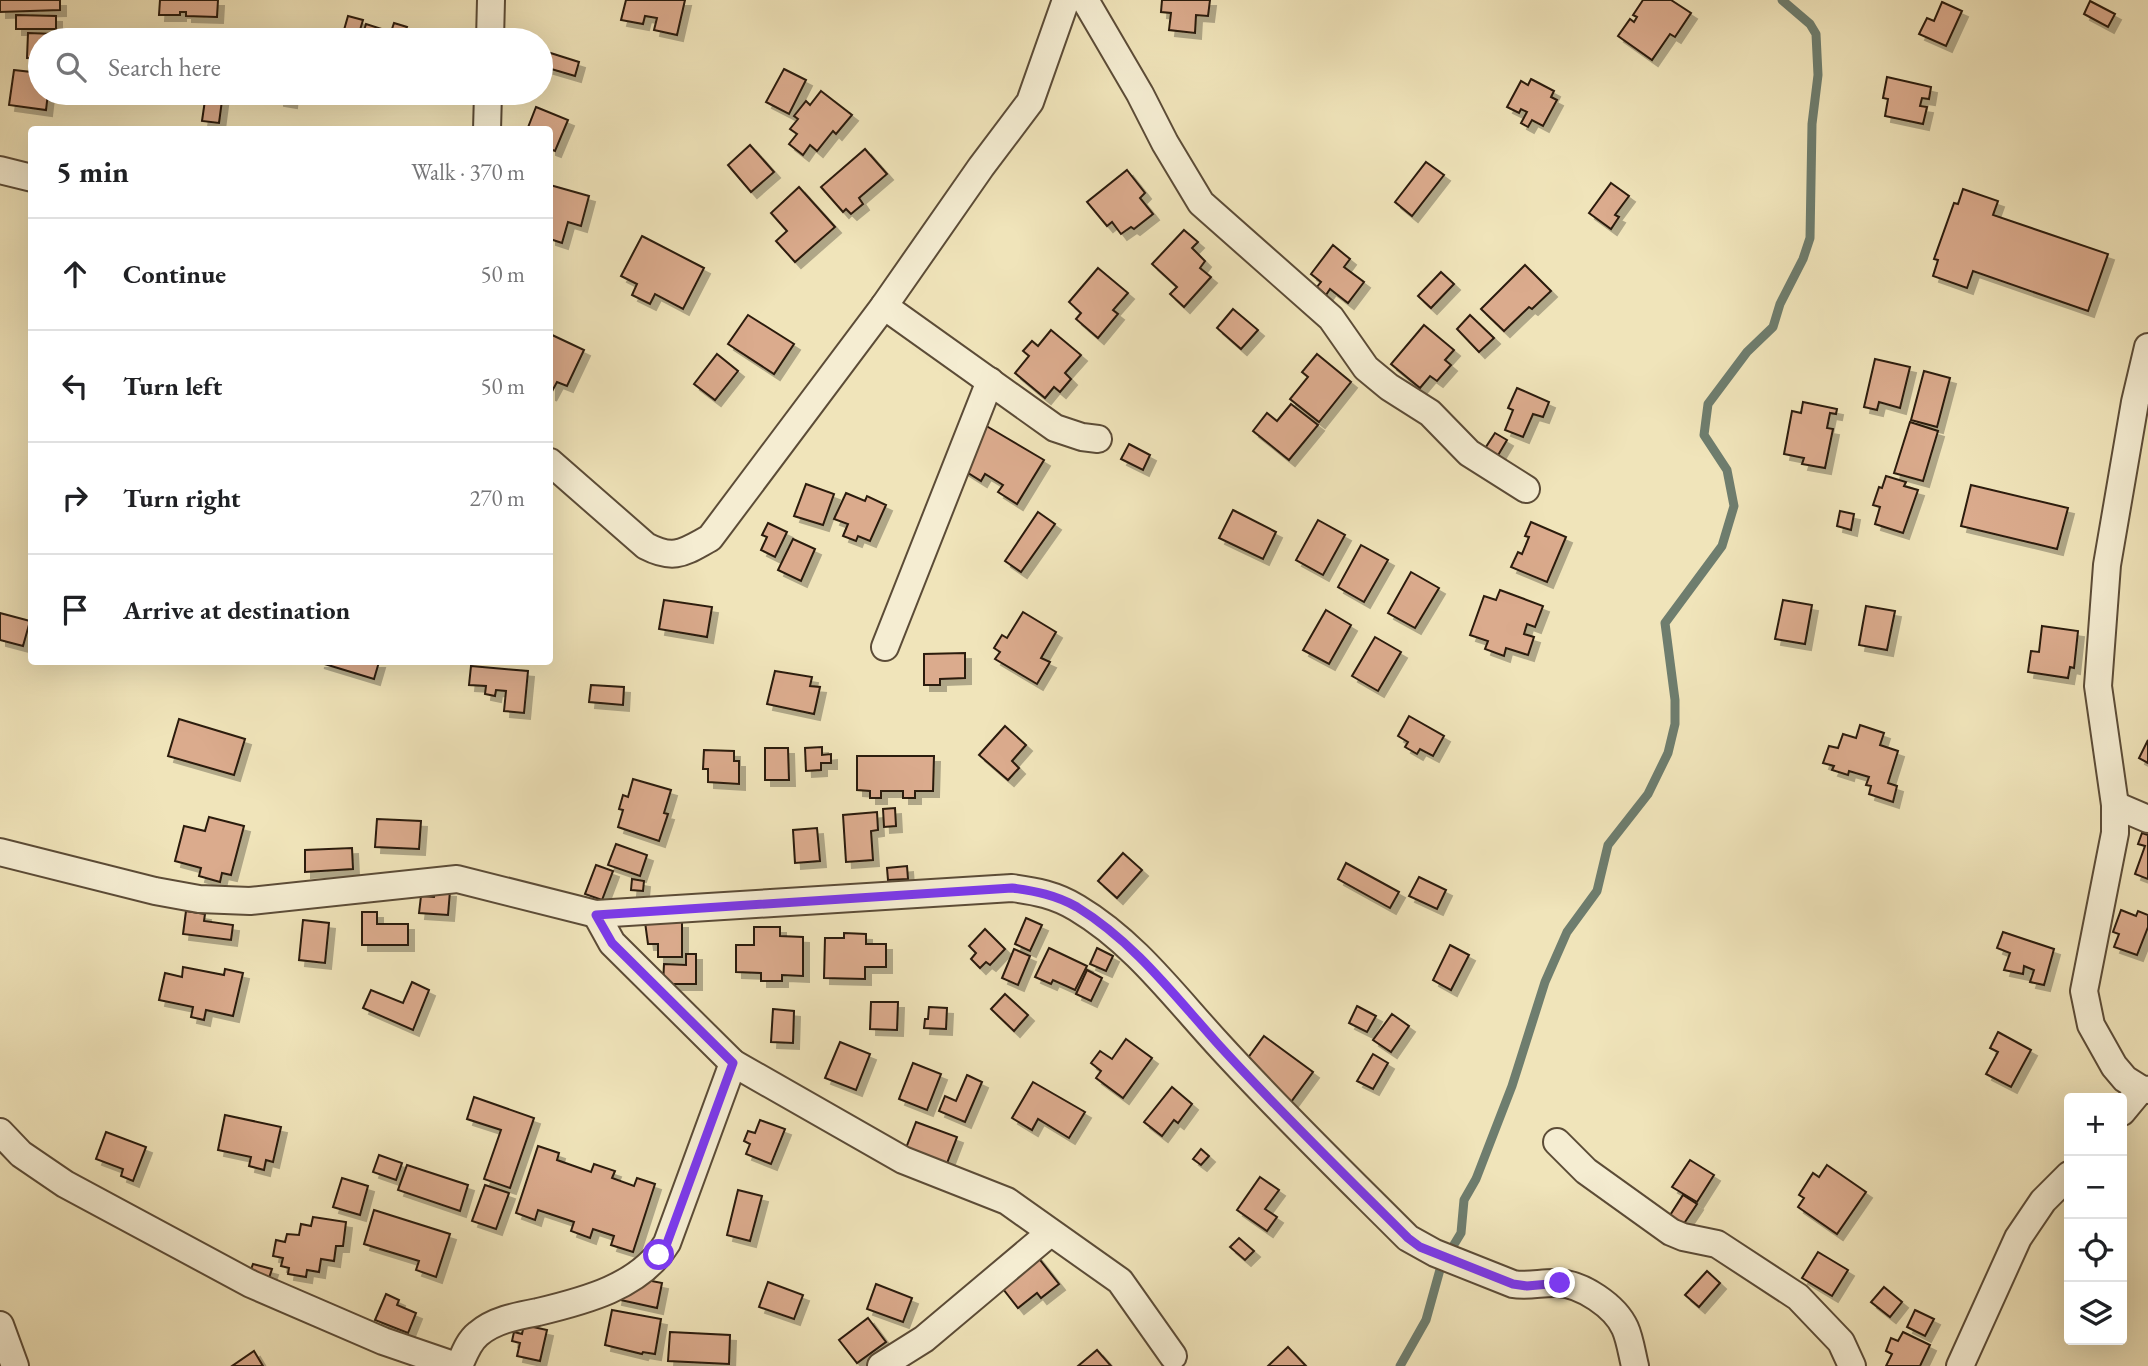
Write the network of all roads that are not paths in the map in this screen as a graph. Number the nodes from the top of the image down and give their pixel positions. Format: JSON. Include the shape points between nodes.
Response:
{"nodes":[{"id":1,"x":491,"y":0,"type":"edge"},
{"id":2,"x":1066,"y":0,"type":"edge"},
{"id":3,"x":1085,"y":0,"type":"edge"},
{"id":4,"x":490,"y":28,"type":"edge"},
{"id":5,"x":488,"y":105,"type":"edge"},
{"id":6,"x":487,"y":126,"type":"edge"},
{"id":7,"x":0,"y":170,"type":"edge"},
{"id":8,"x":28,"y":177,"type":"edge"},
{"id":9,"x":884,"y":306,"type":"junction"},
{"id":10,"x":2148,"y":347,"type":"edge"},
{"id":11,"x":990,"y":381,"type":"junction"},
{"id":12,"x":1098,"y":439,"type":"dead end"},
{"id":13,"x":553,"y":465,"type":"edge"},
{"id":14,"x":1526,"y":489,"type":"dead end"},
{"id":15,"x":885,"y":647,"type":"dead end"},
{"id":16,"x":2115,"y":805,"type":"junction"},
{"id":17,"x":2148,"y":819,"type":"edge"},
{"id":18,"x":0,"y":852,"type":"edge"},
{"id":19,"x":596,"y":915,"type":"junction"},
{"id":20,"x":733,"y":1063,"type":"junction"},
{"id":21,"x":2144,"y":1089,"type":"edge"},
{"id":22,"x":2127,"y":1107,"type":"edge"},
{"id":23,"x":0,"y":1132,"type":"edge"},
{"id":24,"x":1557,"y":1142,"type":"dead end"},
{"id":25,"x":2064,"y":1180,"type":"edge"},
{"id":26,"x":1051,"y":1233,"type":"junction"},
{"id":27,"x":0,"y":1325,"type":"edge"},
{"id":28,"x":1173,"y":1356,"type":"dead end"},
{"id":29,"x":16,"y":1366,"type":"edge"},
{"id":30,"x":457,"y":1366,"type":"edge"},
{"id":31,"x":881,"y":1366,"type":"edge"},
{"id":32,"x":1635,"y":1366,"type":"edge"},
{"id":33,"x":1852,"y":1366,"type":"edge"},
{"id":34,"x":1960,"y":1366,"type":"edge"}],
"edges":[{"from":1,"to":4,"type":"street"},
{"from":2,"to":9,"type":"street","via":[[1030,102]]},
{"from":3,"to":14,"type":"street","via":[[1201,203],[1331,318],[1366,368],[1430,413],[1469,453]]},
{"from":5,"to":6,"type":"street"},
{"from":7,"to":8,"type":"street"},
{"from":9,"to":11,"type":"street"},
{"from":9,"to":13,"type":"street","via":[[710,538],[683,553],[663,555],[646,546]]},
{"from":10,"to":16,"type":"street","via":[[2107,565],[2098,686]]},
{"from":11,"to":12,"type":"street","via":[[1055,428]]},
{"from":11,"to":15,"type":"street"},
{"from":16,"to":17,"type":"street"},
{"from":16,"to":21,"type":"street","via":[[2115,834],[2084,991],[2091,1026],[2114,1066],[2125,1079]]},
{"from":18,"to":19,"type":"street","via":[[199,899],[250,901],[457,878]]},
{"from":19,"to":20,"type":"street","via":[[612,943]]},
{"from":19,"to":32,"type":"street","via":[[1012,888],[1062,899],[1134,950],[1219,1045],[1408,1238],[1513,1284],[1579,1287],[1608,1308],[1625,1328]]},
{"from":20,"to":26,"type":"street","via":[[903,1160],[1007,1201]]},
{"from":20,"to":30,"type":"street","via":[[659,1255],[640,1272],[587,1300],[492,1325],[471,1340]]},
{"from":21,"to":22,"type":"street"},
{"from":23,"to":30,"type":"street","via":[[65,1184],[251,1284],[383,1341]]},
{"from":24,"to":33,"type":"street","via":[[1586,1171],[1671,1232],[1717,1244],[1798,1297],[1841,1342]]},
{"from":25,"to":34,"type":"street","via":[[2018,1238]]},
{"from":26,"to":28,"type":"street","via":[[1119,1280]]},
{"from":26,"to":31,"type":"street","via":[[924,1339]]},
{"from":27,"to":29,"type":"street"}]}
